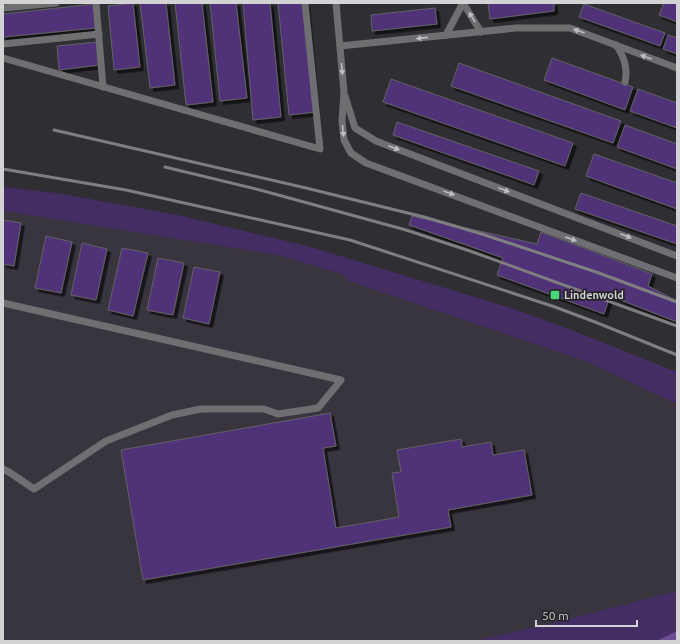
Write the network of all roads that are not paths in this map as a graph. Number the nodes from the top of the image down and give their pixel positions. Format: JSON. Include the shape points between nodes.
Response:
{"nodes":[{"id":1,"x":56,"y":3,"type":"edge"},
{"id":2,"x":96,"y":3,"type":"edge"},
{"id":3,"x":305,"y":3,"type":"edge"},
{"id":4,"x":336,"y":3,"type":"edge"},
{"id":5,"x":463,"y":3,"type":"edge"},
{"id":6,"x":3,"y":8,"type":"edge"},
{"id":7,"x":481,"y":32,"type":"junction"},
{"id":8,"x":99,"y":34,"type":"junction"},
{"id":9,"x":446,"y":35,"type":"junction"},
{"id":10,"x":3,"y":44,"type":"edge"},
{"id":11,"x":616,"y":45,"type":"junction"},
{"id":12,"x":340,"y":46,"type":"junction"},
{"id":13,"x":3,"y":58,"type":"edge"},
{"id":14,"x":677,"y":68,"type":"edge"},
{"id":15,"x":625,"y":82,"type":"dead end"},
{"id":16,"x":103,"y":87,"type":"junction"},
{"id":17,"x":344,"y":92,"type":"junction"},
{"id":18,"x":677,"y":256,"type":"edge"},
{"id":19,"x":677,"y":278,"type":"edge"},
{"id":20,"x":3,"y":303,"type":"edge"},
{"id":21,"x":3,"y":470,"type":"edge"}],
"edges":[{"from":1,"to":6,"type":"lane"},
{"from":2,"to":8,"type":"lane"},
{"from":3,"to":16,"type":"lane","via":[[320,149]]},
{"from":4,"to":12,"type":"lane"},
{"from":7,"to":5,"type":"lane","one_way":true},
{"from":5,"to":9,"type":"lane"},
{"from":7,"to":9,"type":"lane"},
{"from":11,"to":7,"type":"lane","one_way":true,"via":[[570,28],[516,28]]},
{"from":8,"to":10,"type":"lane"},
{"from":8,"to":16,"type":"lane"},
{"from":9,"to":12,"type":"lane","one_way":true},
{"from":14,"to":11,"type":"lane","one_way":true},
{"from":11,"to":15,"type":"lane","via":[[625,64]]},
{"from":12,"to":17,"type":"lane","one_way":true},
{"from":13,"to":16,"type":"lane"},
{"from":17,"to":18,"type":"lane","one_way":true,"via":[[355,128],[376,141]]},
{"from":17,"to":19,"type":"lane","one_way":true,"via":[[344,140],[352,153],[366,162]]},
{"from":20,"to":21,"type":"lane","via":[[341,380],[318,408],[278,414],[264,409],[201,409],[172,415],[106,441],[34,489]]}]}
